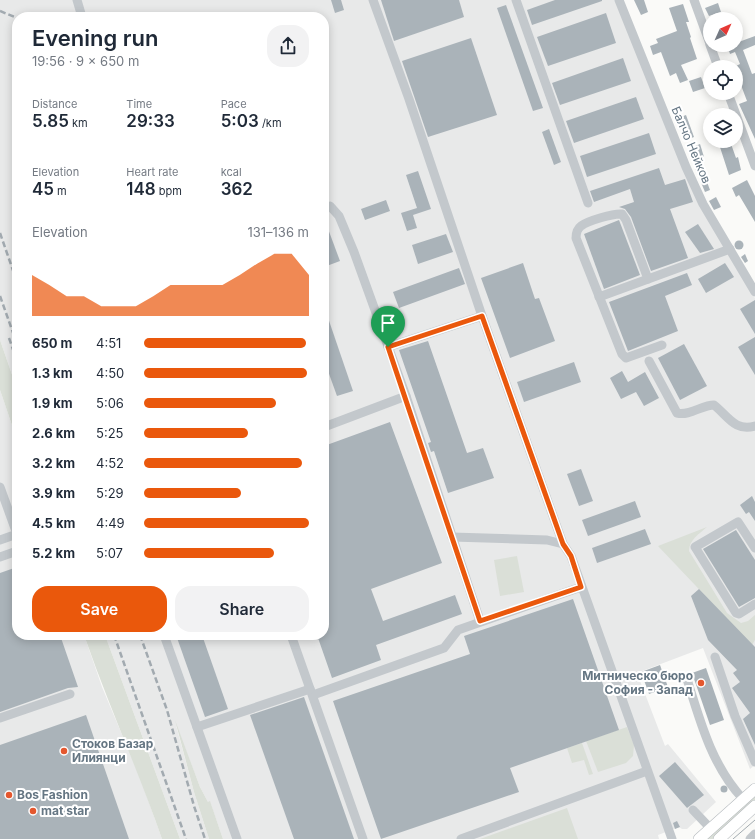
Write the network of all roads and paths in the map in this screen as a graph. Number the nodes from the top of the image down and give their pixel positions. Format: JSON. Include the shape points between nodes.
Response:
{"nodes":[{"id":1,"x":76,"y":0,"type":"edge"},
{"id":2,"x":373,"y":0,"type":"edge"},
{"id":3,"x":619,"y":0,"type":"edge"},
{"id":4,"x":694,"y":0,"type":"edge"},
{"id":5,"x":519,"y":1,"type":"edge"},
{"id":6,"x":80,"y":12,"type":"edge"},
{"id":7,"x":703,"y":25,"type":"edge"},
{"id":8,"x":731,"y":100,"type":"edge"},
{"id":9,"x":755,"y":166,"type":"edge"},
{"id":10,"x":588,"y":203,"type":"dead end"},
{"id":11,"x":329,"y":206,"type":"edge"},
{"id":12,"x":730,"y":249,"type":"junction"},
{"id":13,"x":648,"y":279,"type":"junction"},
{"id":14,"x":755,"y":292,"type":"edge"},
{"id":15,"x":599,"y":297,"type":"junction"},
{"id":16,"x":482,"y":316,"type":"junction"},
{"id":17,"x":662,"y":345,"type":"dead end"},
{"id":18,"x":388,"y":347,"type":"junction"},
{"id":19,"x":649,"y":361,"type":"dead end"},
{"id":20,"x":406,"y":396,"type":"junction"},
{"id":21,"x":329,"y":425,"type":"edge"},
{"id":22,"x":755,"y":426,"type":"edge"},
{"id":23,"x":0,"y":487,"type":"edge"},
{"id":24,"x":12,"y":520,"type":"edge"},
{"id":25,"x":12,"y":536,"type":"edge"},
{"id":26,"x":452,"y":537,"type":"junction"},
{"id":27,"x":0,"y":540,"type":"edge"},
{"id":28,"x":563,"y":544,"type":"junction"},
{"id":29,"x":755,"y":548,"type":"edge"},
{"id":30,"x":12,"y":553,"type":"edge"},
{"id":31,"x":0,"y":557,"type":"edge"},
{"id":32,"x":581,"y":587,"type":"junction"},
{"id":33,"x":755,"y":604,"type":"edge"},
{"id":34,"x":480,"y":621,"type":"junction"},
{"id":35,"x":166,"y":640,"type":"edge"},
{"id":36,"x":293,"y":640,"type":"edge"},
{"id":37,"x":715,"y":657,"type":"dead end"},
{"id":38,"x":687,"y":679,"type":"dead end"},
{"id":39,"x":312,"y":692,"type":"junction"},
{"id":40,"x":70,"y":694,"type":"dead end"},
{"id":41,"x":0,"y":718,"type":"edge"},
{"id":42,"x":197,"y":727,"type":"junction"},
{"id":43,"x":755,"y":762,"type":"edge"},
{"id":44,"x":647,"y":771,"type":"junction"},
{"id":45,"x":755,"y":789,"type":"edge"},
{"id":46,"x":743,"y":799,"type":"junction"},
{"id":47,"x":755,"y":806,"type":"edge"},
{"id":48,"x":693,"y":810,"type":"dead end"},
{"id":49,"x":711,"y":829,"type":"junction"},
{"id":50,"x":755,"y":834,"type":"edge"},
{"id":51,"x":238,"y":839,"type":"edge"},
{"id":52,"x":363,"y":839,"type":"edge"},
{"id":53,"x":461,"y":839,"type":"edge"},
{"id":54,"x":670,"y":839,"type":"edge"},
{"id":55,"x":700,"y":839,"type":"edge"},
{"id":56,"x":719,"y":839,"type":"edge"},
{"id":57,"x":750,"y":839,"type":"edge"}],
"edges":[{"from":1,"to":6,"type":"street"},
{"from":2,"to":16,"type":"street"},
{"from":3,"to":12,"type":"street","name":"Балчо Нейков","via":[[686,167],[703,204]]},
{"from":4,"to":7,"type":"street"},
{"from":5,"to":10,"type":"street"},
{"from":8,"to":9,"type":"street"},
{"from":11,"to":18,"type":"street","via":[[340,216]]},
{"from":12,"to":13,"type":"street"},
{"from":12,"to":14,"type":"street","name":"Балчо Нейков"},
{"from":13,"to":15,"type":"street"},
{"from":13,"to":15,"type":"street","via":[[622,214],[615,213],[582,225],[577,231],[576,238]]},
{"from":15,"to":17,"type":"street","via":[[622,354],[626,358]]},
{"from":16,"to":18,"type":"street"},
{"from":16,"to":28,"type":"street"},
{"from":18,"to":20,"type":"street"},
{"from":19,"to":22,"type":"street","via":[[678,413],[683,414],[714,405],[736,425]]},
{"from":20,"to":21,"type":"street"},
{"from":20,"to":26,"type":"street"},
{"from":23,"to":24,"type":"street"},
{"from":25,"to":27,"type":"street"},
{"from":26,"to":28,"type":"street","via":[[547,540]]},
{"from":26,"to":34,"type":"street"},
{"from":28,"to":32,"type":"street","via":[[571,556]]},
{"from":29,"to":33,"type":"street","via":[[738,522],[695,547],[736,613],[739,614]]},
{"from":30,"to":31,"type":"street"},
{"from":32,"to":34,"type":"street"},
{"from":32,"to":44,"type":"street"},
{"from":34,"to":39,"type":"street","via":[[458,630],[444,648]]},
{"from":35,"to":42,"type":"street"},
{"from":36,"to":39,"type":"street"},
{"from":37,"to":43,"type":"street","via":[[735,716]]},
{"from":38,"to":46,"type":"street","via":[[704,736],[732,786]]},
{"from":39,"to":42,"type":"street"},
{"from":39,"to":52,"type":"street"},
{"from":40,"to":41,"type":"street"},
{"from":42,"to":51,"type":"street"},
{"from":44,"to":53,"type":"street"},
{"from":44,"to":54,"type":"street"},
{"from":45,"to":46,"type":"main road"},
{"from":46,"to":49,"type":"main road"},
{"from":47,"to":56,"type":"main road"},
{"from":48,"to":49,"type":"street"},
{"from":49,"to":55,"type":"main road"},
{"from":50,"to":57,"type":"street"}]}
